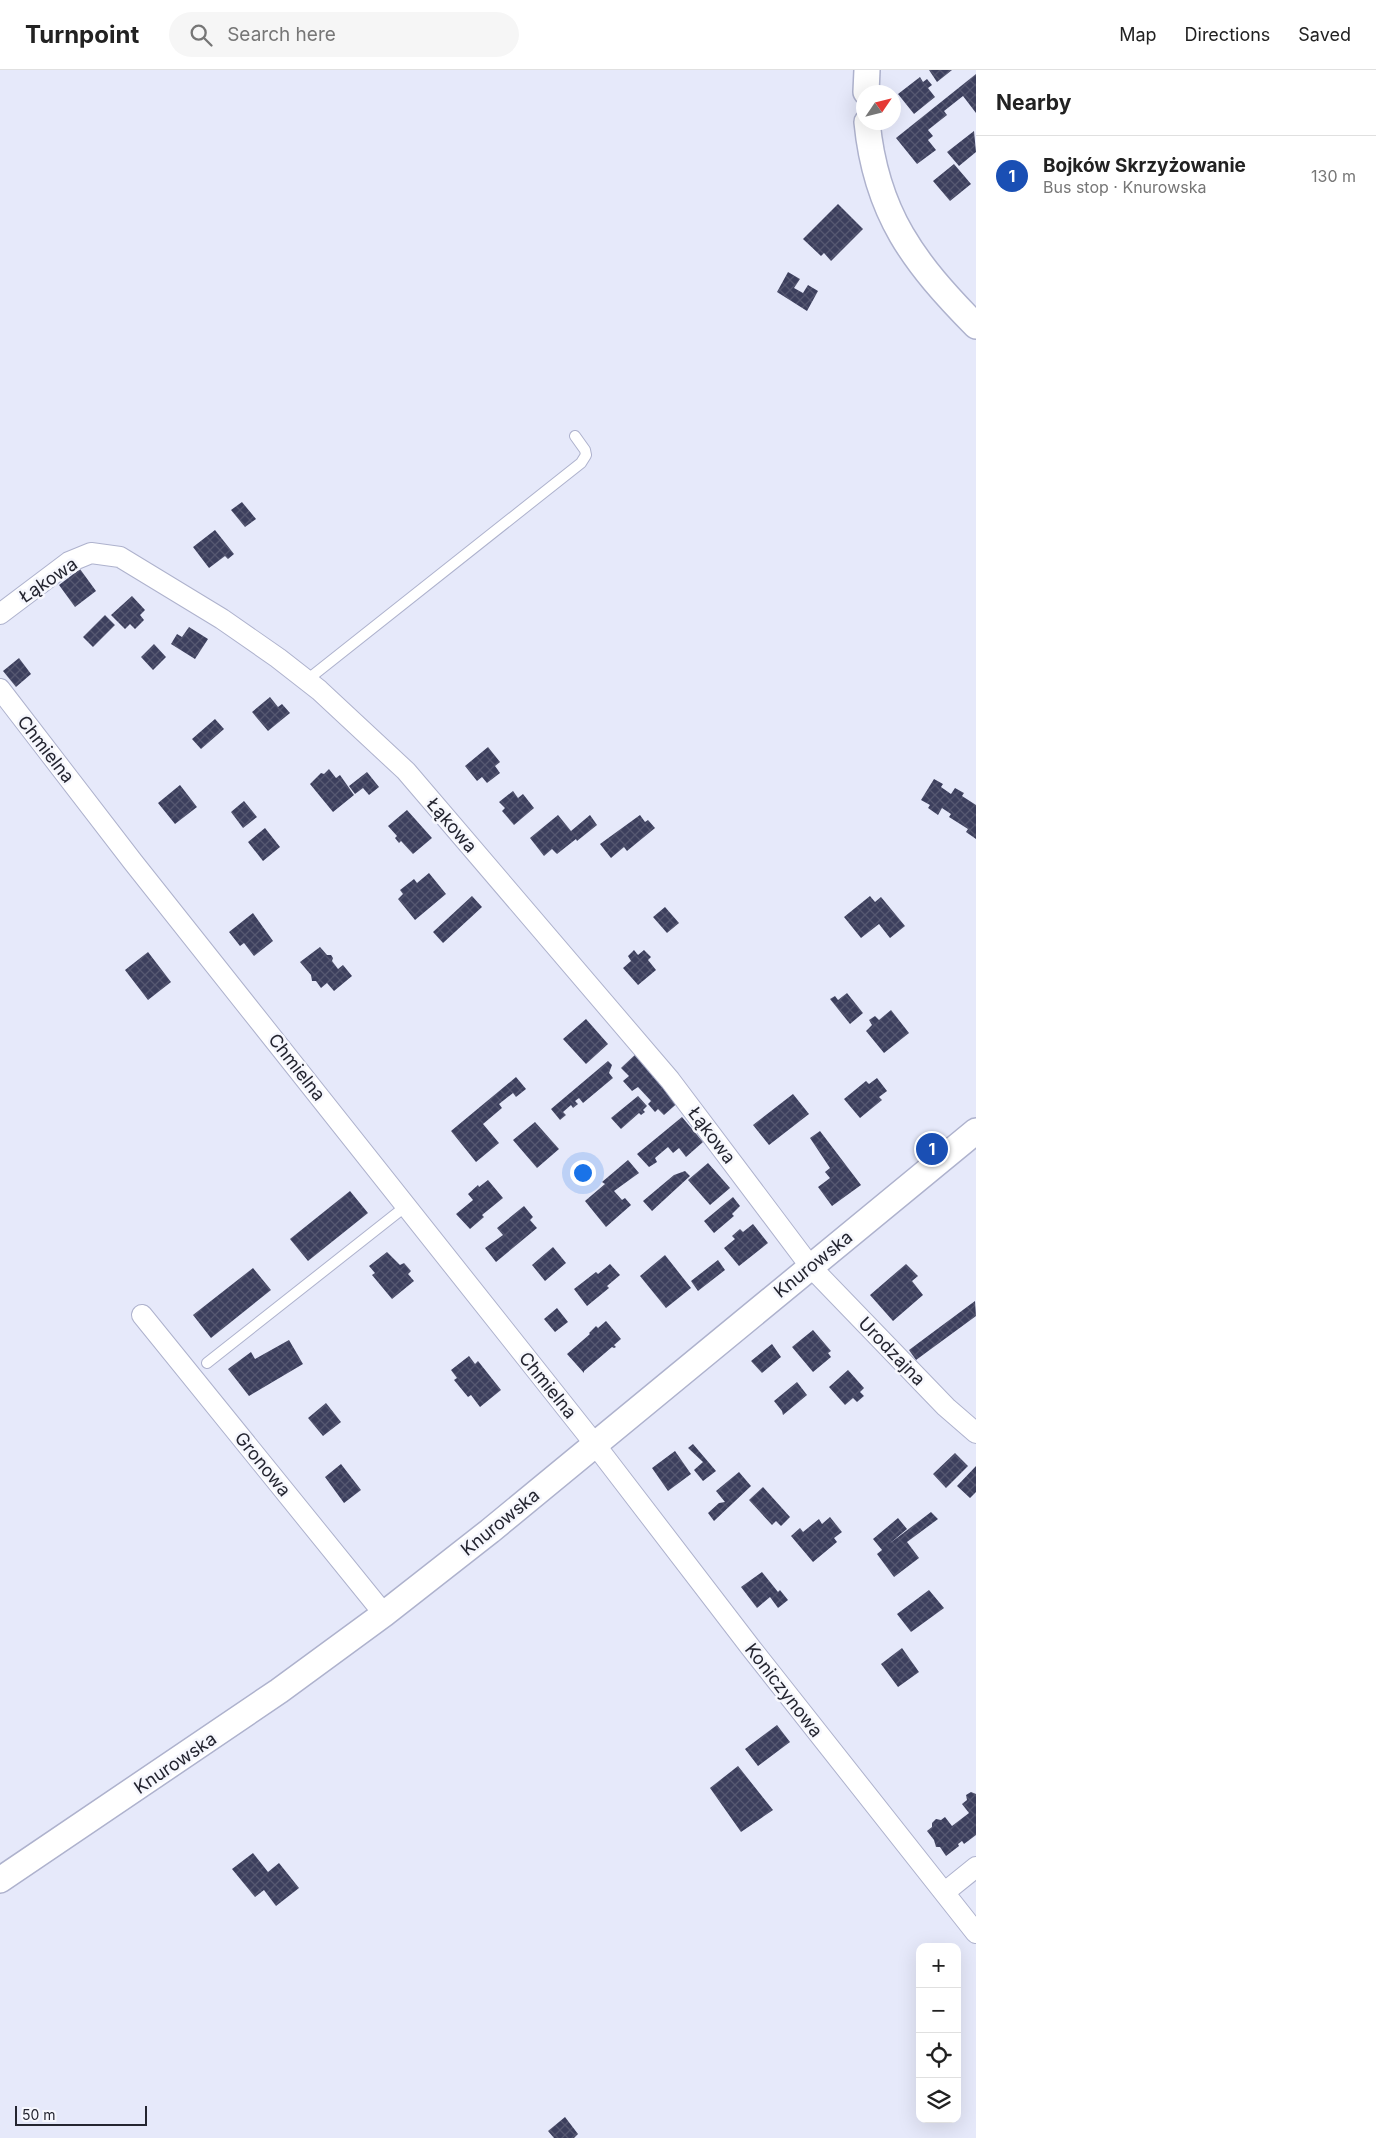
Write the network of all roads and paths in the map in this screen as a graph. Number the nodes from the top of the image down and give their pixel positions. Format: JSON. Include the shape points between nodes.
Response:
{"nodes":[{"id":1,"x":867,"y":70,"type":"edge"},
{"id":2,"x":866,"y":85,"type":"edge"},
{"id":3,"x":869,"y":130,"type":"edge"},
{"id":4,"x":976,"y":326,"type":"edge"},
{"id":5,"x":574,"y":436,"type":"dead end"},
{"id":6,"x":0,"y":614,"type":"edge"},
{"id":7,"x":307,"y":680,"type":"junction"},
{"id":8,"x":0,"y":689,"type":"edge"},
{"id":9,"x":976,"y":1131,"type":"edge"},
{"id":10,"x":406,"y":1206,"type":"junction"},
{"id":11,"x":810,"y":1266,"type":"junction"},
{"id":12,"x":142,"y":1315,"type":"dead end"},
{"id":13,"x":207,"y":1363,"type":"dead end"},
{"id":14,"x":976,"y":1433,"type":"edge"},
{"id":15,"x":595,"y":1444,"type":"junction"},
{"id":16,"x":384,"y":1614,"type":"junction"},
{"id":17,"x":976,"y":1867,"type":"edge"},
{"id":18,"x":0,"y":1880,"type":"edge"},
{"id":19,"x":945,"y":1892,"type":"junction"},
{"id":20,"x":976,"y":1933,"type":"edge"}],
"edges":[{"from":1,"to":2,"type":"street"},
{"from":3,"to":4,"type":"street","via":[[879,185],[899,230],[930,278]]},
{"from":5,"to":7,"type":"lane","via":[[585,450],[581,463]]},
{"from":6,"to":7,"type":"street","name":"Łąkowa","via":[[69,562],[91,552],[120,557],[222,619]]},
{"from":7,"to":11,"type":"street","name":"Łąkowa","via":[[406,770],[670,1080]]},
{"from":8,"to":10,"type":"street","name":"Chmielna"},
{"from":9,"to":11,"type":"street","name":"Knurowska"},
{"from":10,"to":13,"type":"lane"},
{"from":10,"to":15,"type":"street","name":"Chmielna"},
{"from":11,"to":14,"type":"street","name":"Urodzajna","via":[[946,1407]]},
{"from":11,"to":15,"type":"street","name":"Knurowska"},
{"from":12,"to":16,"type":"street","name":"Gronowa"},
{"from":15,"to":16,"type":"street","name":"Knurowska"},
{"from":15,"to":19,"type":"street","name":"Koniczynowa","via":[[751,1648]]},
{"from":16,"to":18,"type":"street","name":"Knurowska","via":[[279,1691]]},
{"from":17,"to":19,"type":"street"},
{"from":19,"to":20,"type":"street","name":"Koniczynowa"}]}
